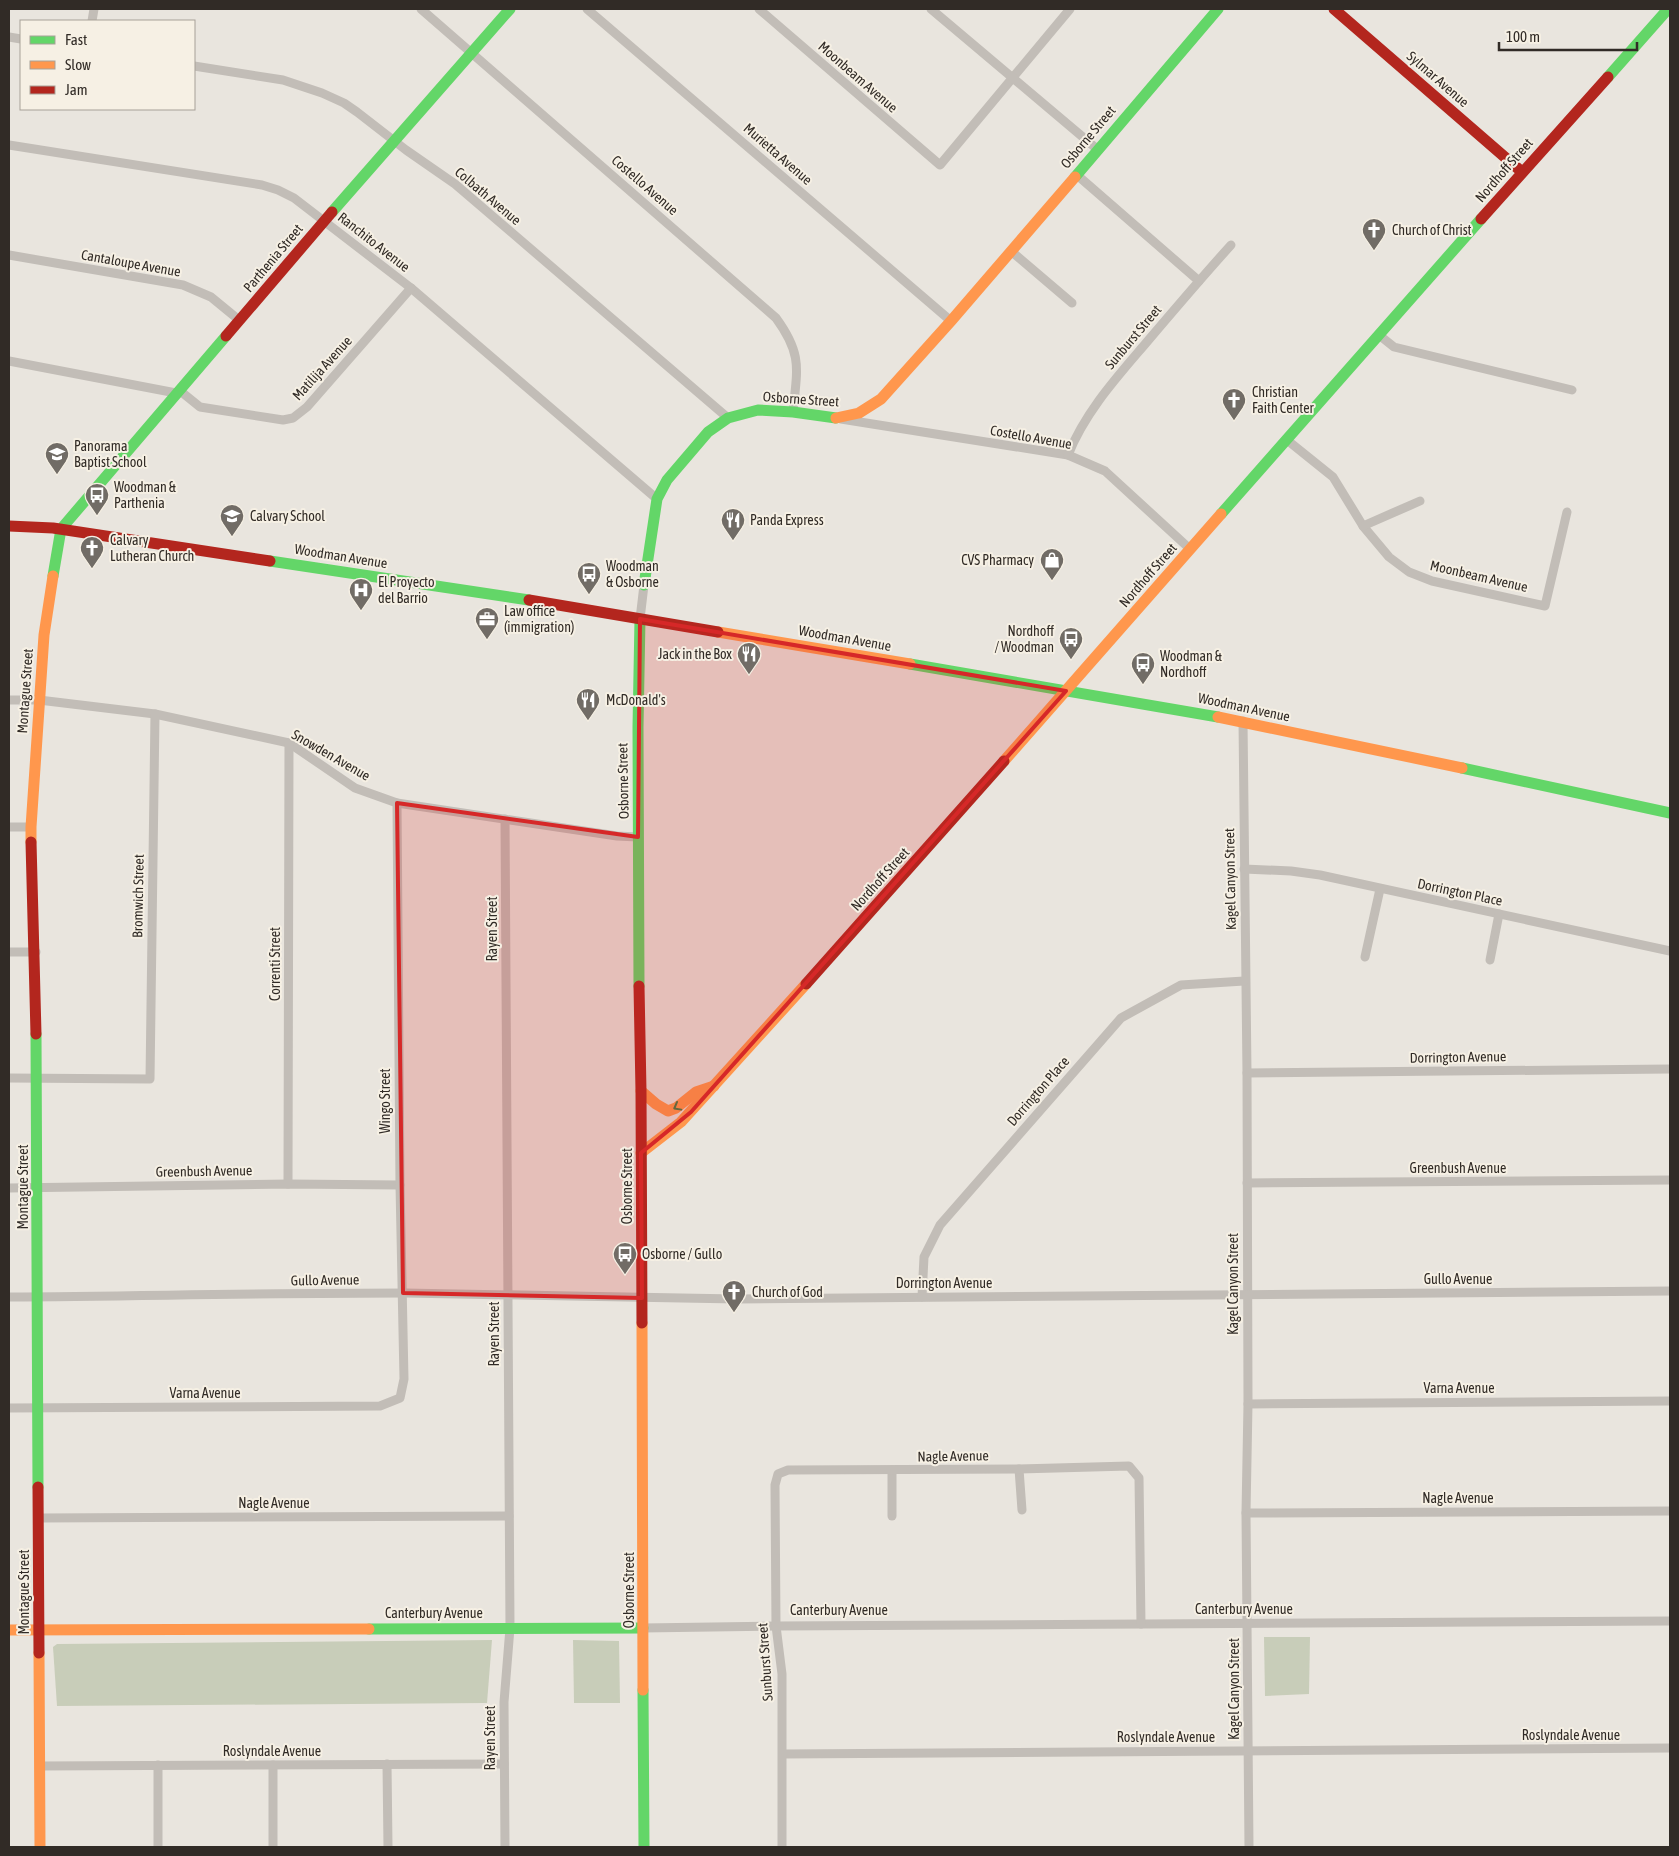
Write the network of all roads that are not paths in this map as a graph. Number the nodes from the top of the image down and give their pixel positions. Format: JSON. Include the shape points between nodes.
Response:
{"nodes":[{"id":1,"x":421,"y":9,"type":"edge"},
{"id":2,"x":510,"y":9,"type":"edge"},
{"id":3,"x":588,"y":9,"type":"edge"},
{"id":4,"x":759,"y":9,"type":"edge"},
{"id":5,"x":931,"y":9,"type":"edge"},
{"id":6,"x":1070,"y":9,"type":"edge"},
{"id":7,"x":1218,"y":9,"type":"edge"},
{"id":8,"x":1334,"y":9,"type":"edge"},
{"id":9,"x":1668,"y":9,"type":"edge"},
{"id":10,"x":473,"y":53,"type":"junction"},
{"id":11,"x":195,"y":66,"type":"edge"},
{"id":12,"x":1012,"y":78,"type":"junction"},
{"id":13,"x":396,"y":142,"type":"junction"},
{"id":14,"x":9,"y":145,"type":"edge"},
{"id":15,"x":1097,"y":149,"type":"junction"},
{"id":16,"x":1522,"y":172,"type":"junction"},
{"id":17,"x":1077,"y":175,"type":"junction"},
{"id":18,"x":325,"y":220,"type":"junction"},
{"id":19,"x":1231,"y":245,"type":"dead end"},
{"id":20,"x":1011,"y":251,"type":"junction"},
{"id":21,"x":9,"y":255,"type":"edge"},
{"id":22,"x":1199,"y":281,"type":"junction"},
{"id":23,"x":411,"y":288,"type":"junction"},
{"id":24,"x":1072,"y":303,"type":"dead end"},
{"id":25,"x":239,"y":320,"type":"junction"},
{"id":26,"x":951,"y":321,"type":"junction"},
{"id":27,"x":1379,"y":335,"type":"junction"},
{"id":28,"x":9,"y":361,"type":"edge"},
{"id":29,"x":1572,"y":390,"type":"dead end"},
{"id":30,"x":177,"y":391,"type":"junction"},
{"id":31,"x":793,"y":412,"type":"junction"},
{"id":32,"x":728,"y":418,"type":"junction"},
{"id":33,"x":836,"y":418,"type":"junction"},
{"id":34,"x":1287,"y":440,"type":"junction"},
{"id":35,"x":1068,"y":455,"type":"junction"},
{"id":36,"x":657,"y":499,"type":"junction"},
{"id":37,"x":1420,"y":501,"type":"dead end"},
{"id":38,"x":1567,"y":512,"type":"dead end"},
{"id":39,"x":9,"y":526,"type":"edge"},
{"id":40,"x":1362,"y":526,"type":"junction"},
{"id":41,"x":61,"y":529,"type":"junction"},
{"id":42,"x":1190,"y":549,"type":"junction"},
{"id":43,"x":644,"y":585,"type":"joint"},
{"id":44,"x":640,"y":619,"type":"junction"},
{"id":45,"x":1066,"y":691,"type":"junction"},
{"id":46,"x":9,"y":700,"type":"edge"},
{"id":47,"x":39,"y":700,"type":"junction"},
{"id":48,"x":155,"y":714,"type":"junction"},
{"id":49,"x":1243,"y":721,"type":"junction"},
{"id":50,"x":289,"y":743,"type":"junction"},
{"id":51,"x":396,"y":803,"type":"junction"},
{"id":52,"x":1670,"y":813,"type":"edge"},
{"id":53,"x":505,"y":820,"type":"junction"},
{"id":54,"x":9,"y":827,"type":"edge"},
{"id":55,"x":32,"y":827,"type":"junction"},
{"id":56,"x":638,"y":837,"type":"junction"},
{"id":57,"x":1244,"y":869,"type":"junction"},
{"id":58,"x":1380,"y":889,"type":"junction"},
{"id":59,"x":1499,"y":914,"type":"junction"},
{"id":60,"x":1670,"y":951,"type":"edge"},
{"id":61,"x":9,"y":952,"type":"edge"},
{"id":62,"x":36,"y":952,"type":"junction"},
{"id":63,"x":1365,"y":957,"type":"dead end"},
{"id":64,"x":1490,"y":960,"type":"dead end"},
{"id":65,"x":1244,"y":981,"type":"junction"},
{"id":66,"x":1670,"y":1069,"type":"edge"},
{"id":67,"x":1247,"y":1072,"type":"junction"},
{"id":68,"x":9,"y":1078,"type":"edge"},
{"id":69,"x":37,"y":1078,"type":"junction"},
{"id":70,"x":715,"y":1086,"type":"junction"},
{"id":71,"x":641,"y":1091,"type":"junction"},
{"id":72,"x":641,"y":1153,"type":"junction"},
{"id":73,"x":1670,"y":1180,"type":"edge"},
{"id":74,"x":1247,"y":1183,"type":"junction"},
{"id":75,"x":288,"y":1184,"type":"junction"},
{"id":76,"x":400,"y":1185,"type":"junction"},
{"id":77,"x":38,"y":1187,"type":"junction"},
{"id":78,"x":9,"y":1188,"type":"edge"},
{"id":79,"x":1670,"y":1291,"type":"edge"},
{"id":80,"x":403,"y":1293,"type":"junction"},
{"id":81,"x":508,"y":1294,"type":"junction"},
{"id":82,"x":1247,"y":1295,"type":"junction"},
{"id":83,"x":38,"y":1296,"type":"junction"},
{"id":84,"x":9,"y":1297,"type":"edge"},
{"id":85,"x":922,"y":1297,"type":"junction"},
{"id":86,"x":642,"y":1298,"type":"junction"},
{"id":87,"x":400,"y":1398,"type":"joint"},
{"id":88,"x":1670,"y":1400,"type":"edge"},
{"id":89,"x":1248,"y":1404,"type":"junction"},
{"id":90,"x":9,"y":1408,"type":"edge"},
{"id":91,"x":38,"y":1408,"type":"junction"},
{"id":92,"x":1019,"y":1469,"type":"junction"},
{"id":93,"x":892,"y":1470,"type":"junction"},
{"id":94,"x":778,"y":1474,"type":"joint"},
{"id":95,"x":1022,"y":1510,"type":"dead end"},
{"id":96,"x":1670,"y":1511,"type":"edge"},
{"id":97,"x":1246,"y":1513,"type":"junction"},
{"id":98,"x":509,"y":1516,"type":"junction"},
{"id":99,"x":892,"y":1516,"type":"dead end"},
{"id":100,"x":39,"y":1518,"type":"junction"},
{"id":101,"x":1670,"y":1621,"type":"edge"},
{"id":102,"x":1141,"y":1624,"type":"junction"},
{"id":103,"x":1248,"y":1624,"type":"junction"},
{"id":104,"x":776,"y":1626,"type":"junction"},
{"id":105,"x":510,"y":1628,"type":"junction"},
{"id":106,"x":644,"y":1628,"type":"junction"},
{"id":107,"x":9,"y":1630,"type":"edge"},
{"id":108,"x":40,"y":1630,"type":"junction"},
{"id":109,"x":1670,"y":1748,"type":"edge"},
{"id":110,"x":1247,"y":1751,"type":"junction"},
{"id":111,"x":783,"y":1754,"type":"junction"},
{"id":112,"x":387,"y":1764,"type":"junction"},
{"id":113,"x":504,"y":1764,"type":"junction"},
{"id":114,"x":273,"y":1765,"type":"junction"},
{"id":115,"x":40,"y":1766,"type":"junction"},
{"id":116,"x":158,"y":1766,"type":"junction"},
{"id":117,"x":40,"y":1847,"type":"edge"},
{"id":118,"x":158,"y":1847,"type":"edge"},
{"id":119,"x":273,"y":1847,"type":"edge"},
{"id":120,"x":388,"y":1847,"type":"edge"},
{"id":121,"x":505,"y":1847,"type":"edge"},
{"id":122,"x":644,"y":1847,"type":"edge"},
{"id":123,"x":782,"y":1847,"type":"edge"},
{"id":124,"x":1249,"y":1847,"type":"edge"}],
"edges":[{"from":1,"to":10,"type":"street","name":"Costello Avenue"},
{"from":2,"to":10,"type":"main road","name":"Parthenia Street"},
{"from":3,"to":26,"type":"street","name":"Murietta Avenue"},
{"from":4,"to":12,"type":"street","name":"Moonbeam Avenue","via":[[940,165]]},
{"from":5,"to":12,"type":"street"},
{"from":6,"to":12,"type":"street"},
{"from":7,"to":15,"type":"main road","name":"Osborne Street"},
{"from":8,"to":16,"type":"main road","name":"Sylmar Avenue"},
{"from":9,"to":16,"type":"main road","name":"Nordhoff Street"},
{"from":10,"to":13,"type":"main road","name":"Parthenia Street"},
{"from":10,"to":31,"type":"street","name":"Costello Avenue","via":[[776,318],[794,347],[797,365]]},
{"from":11,"to":13,"type":"street","name":"Colbath Avenue","via":[[283,80],[322,93],[344,103]]},
{"from":12,"to":15,"type":"street"},
{"from":13,"to":18,"type":"main road","name":"Parthenia Street"},
{"from":13,"to":32,"type":"street","name":"Colbath Avenue","via":[[455,184]]},
{"from":14,"to":18,"type":"street","name":"Ranchito Avenue","via":[[262,185],[294,198]]},
{"from":15,"to":17,"type":"main road","name":"Osborne Street"},
{"from":16,"to":27,"type":"main road","name":"Nordhoff Street"},
{"from":17,"to":20,"type":"main road","name":"Osborne Street"},
{"from":17,"to":22,"type":"street"},
{"from":18,"to":23,"type":"street","name":"Ranchito Avenue"},
{"from":18,"to":25,"type":"main road","name":"Parthenia Street"},
{"from":19,"to":22,"type":"street","name":"Sunburst Street"},
{"from":20,"to":24,"type":"street"},
{"from":20,"to":26,"type":"main road","name":"Osborne Street"},
{"from":21,"to":25,"type":"street","name":"Cantaloupe Avenue","via":[[182,285],[211,297]]},
{"from":22,"to":35,"type":"street","name":"Sunburst Street","via":[[1096,404]]},
{"from":23,"to":30,"type":"street","name":"Matilija Avenue","via":[[308,407],[293,418],[283,420],[200,407]]},
{"from":23,"to":36,"type":"street","name":"Ranchito Avenue"},
{"from":25,"to":30,"type":"main road","name":"Parthenia Street"},
{"from":26,"to":33,"type":"main road","name":"Osborne Street","via":[[881,399],[859,413]]},
{"from":27,"to":29,"type":"street","via":[[1394,347]]},
{"from":27,"to":34,"type":"main road","name":"Nordhoff Street"},
{"from":28,"to":30,"type":"street","name":"Matilija Avenue"},
{"from":30,"to":41,"type":"main road","name":"Parthenia Street"},
{"from":31,"to":32,"type":"main road","name":"Osborne Street","via":[[758,410]]},
{"from":31,"to":33,"type":"main road","name":"Osborne Street"},
{"from":32,"to":36,"type":"main road","name":"Osborne Street","via":[[716,425],[694,448],[667,480]]},
{"from":33,"to":35,"type":"street","name":"Costello Avenue"},
{"from":34,"to":40,"type":"street","name":"Moonbeam Avenue","via":[[1333,477]]},
{"from":34,"to":42,"type":"main road","name":"Nordhoff Street"},
{"from":35,"to":42,"type":"street","name":"Costello Avenue","via":[[1105,471]]},
{"from":36,"to":43,"type":"main road","name":"Osborne Street"},
{"from":37,"to":40,"type":"street"},
{"from":38,"to":40,"type":"street","name":"Moonbeam Avenue","via":[[1546,606],[1432,581],[1409,572],[1389,557]]},
{"from":39,"to":41,"type":"main road","name":"Woodman Avenue"},
{"from":41,"to":44,"type":"main road","name":"Woodman Avenue"},
{"from":41,"to":47,"type":"main road","name":"Montague Street","via":[[44,635]]},
{"from":42,"to":45,"type":"main road","name":"Nordhoff Street"},
{"from":43,"to":44,"type":"street","name":"Osborne Street"},
{"from":44,"to":45,"type":"main road","name":"Woodman Avenue"},
{"from":44,"to":56,"type":"main road","name":"Osborne Street"},
{"from":45,"to":49,"type":"main road","name":"Woodman Avenue"},
{"from":45,"to":70,"type":"main road","name":"Nordhoff Street"},
{"from":46,"to":47,"type":"street","name":"Snowden Avenue"},
{"from":47,"to":48,"type":"street","name":"Snowden Avenue"},
{"from":47,"to":55,"type":"main road","name":"Montague Street"},
{"from":48,"to":50,"type":"street","name":"Snowden Avenue"},
{"from":48,"to":69,"type":"street","name":"Bromwich Street","via":[[150,1078]]},
{"from":49,"to":52,"type":"main road","name":"Woodman Avenue"},
{"from":49,"to":57,"type":"street","name":"Kagel Canyon Street"},
{"from":50,"to":51,"type":"street","name":"Snowden Avenue","via":[[355,788]]},
{"from":50,"to":75,"type":"street","name":"Correnti Street"},
{"from":51,"to":53,"type":"street","name":"Snowden Avenue"},
{"from":51,"to":76,"type":"street","name":"Wingo Street"},
{"from":53,"to":56,"type":"street","name":"Snowden Avenue"},
{"from":53,"to":81,"type":"street","name":"Rayen Street"},
{"from":54,"to":55,"type":"street"},
{"from":55,"to":62,"type":"main road","name":"Montague Street"},
{"from":56,"to":71,"type":"main road","name":"Osborne Street"},
{"from":57,"to":58,"type":"street","name":"Dorrington Place","via":[[1310,873]]},
{"from":57,"to":65,"type":"street","name":"Kagel Canyon Street"},
{"from":58,"to":59,"type":"street","name":"Dorrington Place"},
{"from":58,"to":63,"type":"street"},
{"from":59,"to":60,"type":"street","name":"Dorrington Place"},
{"from":59,"to":64,"type":"street"},
{"from":61,"to":62,"type":"street"},
{"from":62,"to":69,"type":"main road","name":"Montague Street"},
{"from":65,"to":67,"type":"street","name":"Kagel Canyon Street"},
{"from":65,"to":85,"type":"street","name":"Dorrington Place","via":[[1181,985],[1121,1018],[940,1225],[924,1257]]},
{"from":66,"to":67,"type":"street","name":"Dorrington Avenue"},
{"from":67,"to":74,"type":"street","name":"Kagel Canyon Street"},
{"from":68,"to":69,"type":"street"},
{"from":69,"to":77,"type":"main road","name":"Montague Street"},
{"from":70,"to":71,"type":"main road","one_way":true,"via":[[694,1092],[682,1105],[668,1111]]},
{"from":70,"to":72,"type":"main road","name":"Nordhoff Street","via":[[680,1122]]},
{"from":71,"to":72,"type":"main road","name":"Osborne Street"},
{"from":72,"to":86,"type":"main road","name":"Osborne Street"},
{"from":73,"to":74,"type":"street","name":"Greenbush Avenue"},
{"from":74,"to":82,"type":"street","name":"Kagel Canyon Street"},
{"from":75,"to":76,"type":"street","name":"Greenbush Avenue"},
{"from":75,"to":77,"type":"street","name":"Greenbush Avenue"},
{"from":76,"to":80,"type":"street","name":"Wingo Street"},
{"from":77,"to":78,"type":"street","name":"Greenbush Avenue"},
{"from":77,"to":83,"type":"main road","name":"Montague Street"},
{"from":79,"to":82,"type":"street","name":"Gullo Avenue"},
{"from":80,"to":81,"type":"street","name":"Gullo Avenue"},
{"from":80,"to":83,"type":"street","name":"Gullo Avenue"},
{"from":80,"to":87,"type":"street","name":"Wingo Street","via":[[404,1379]]},
{"from":81,"to":86,"type":"street","name":"Gullo Avenue"},
{"from":81,"to":98,"type":"street","name":"Rayen Street"},
{"from":82,"to":85,"type":"street","name":"Dorrington Avenue"},
{"from":82,"to":89,"type":"street","name":"Kagel Canyon Street"},
{"from":83,"to":84,"type":"street","name":"Gullo Avenue"},
{"from":83,"to":91,"type":"main road","name":"Montague Street"},
{"from":85,"to":86,"type":"street","name":"Dorrington Avenue"},
{"from":86,"to":106,"type":"main road","name":"Osborne Street"},
{"from":87,"to":91,"type":"street","name":"Varna Avenue","via":[[380,1406]]},
{"from":88,"to":89,"type":"street","name":"Varna Avenue"},
{"from":89,"to":97,"type":"street","name":"Kagel Canyon Street"},
{"from":90,"to":91,"type":"street","name":"Varna Avenue"},
{"from":91,"to":100,"type":"main road","name":"Montague Street"},
{"from":92,"to":93,"type":"street","name":"Nagle Avenue"},
{"from":92,"to":95,"type":"street"},
{"from":92,"to":102,"type":"street","name":"Nagle Avenue","via":[[1129,1466],[1139,1478]]},
{"from":93,"to":94,"type":"street","name":"Nagle Avenue","via":[[788,1470]]},
{"from":93,"to":99,"type":"street"},
{"from":94,"to":104,"type":"street","name":"Sunburst Street","via":[[775,1486]]},
{"from":96,"to":97,"type":"street","name":"Nagle Avenue"},
{"from":97,"to":103,"type":"street","name":"Kagel Canyon Street"},
{"from":98,"to":100,"type":"street","name":"Nagle Avenue"},
{"from":98,"to":105,"type":"street","name":"Rayen Street"},
{"from":100,"to":108,"type":"main road","name":"Montague Street"},
{"from":101,"to":103,"type":"street","name":"Canterbury Avenue"},
{"from":102,"to":103,"type":"street","name":"Canterbury Avenue"},
{"from":102,"to":104,"type":"street","name":"Canterbury Avenue"},
{"from":103,"to":110,"type":"street","name":"Kagel Canyon Street"},
{"from":104,"to":106,"type":"street","name":"Canterbury Avenue"},
{"from":104,"to":111,"type":"street","name":"Sunburst Street","via":[[782,1674]]},
{"from":105,"to":106,"type":"main road","name":"Canterbury Avenue"},
{"from":105,"to":108,"type":"main road","name":"Canterbury Avenue"},
{"from":105,"to":113,"type":"street","name":"Rayen Street","via":[[504,1702]]},
{"from":106,"to":122,"type":"main road","name":"Osborne Street"},
{"from":107,"to":108,"type":"main road","name":"Canterbury Avenue"},
{"from":108,"to":115,"type":"main road","name":"Montague Street"},
{"from":109,"to":110,"type":"street","name":"Roslyndale Avenue"},
{"from":110,"to":111,"type":"street","name":"Roslyndale Avenue"},
{"from":110,"to":124,"type":"street","name":"Kagel Canyon Street"},
{"from":111,"to":123,"type":"street","name":"Sunburst Street"},
{"from":112,"to":113,"type":"street","name":"Roslyndale Avenue"},
{"from":112,"to":114,"type":"street","name":"Roslyndale Avenue"},
{"from":112,"to":120,"type":"street"},
{"from":113,"to":121,"type":"street","name":"Rayen Street"},
{"from":114,"to":116,"type":"street","name":"Roslyndale Avenue"},
{"from":114,"to":119,"type":"street"},
{"from":115,"to":116,"type":"street","name":"Roslyndale Avenue"},
{"from":115,"to":117,"type":"main road","name":"Montague Street"},
{"from":116,"to":118,"type":"street"}]}
